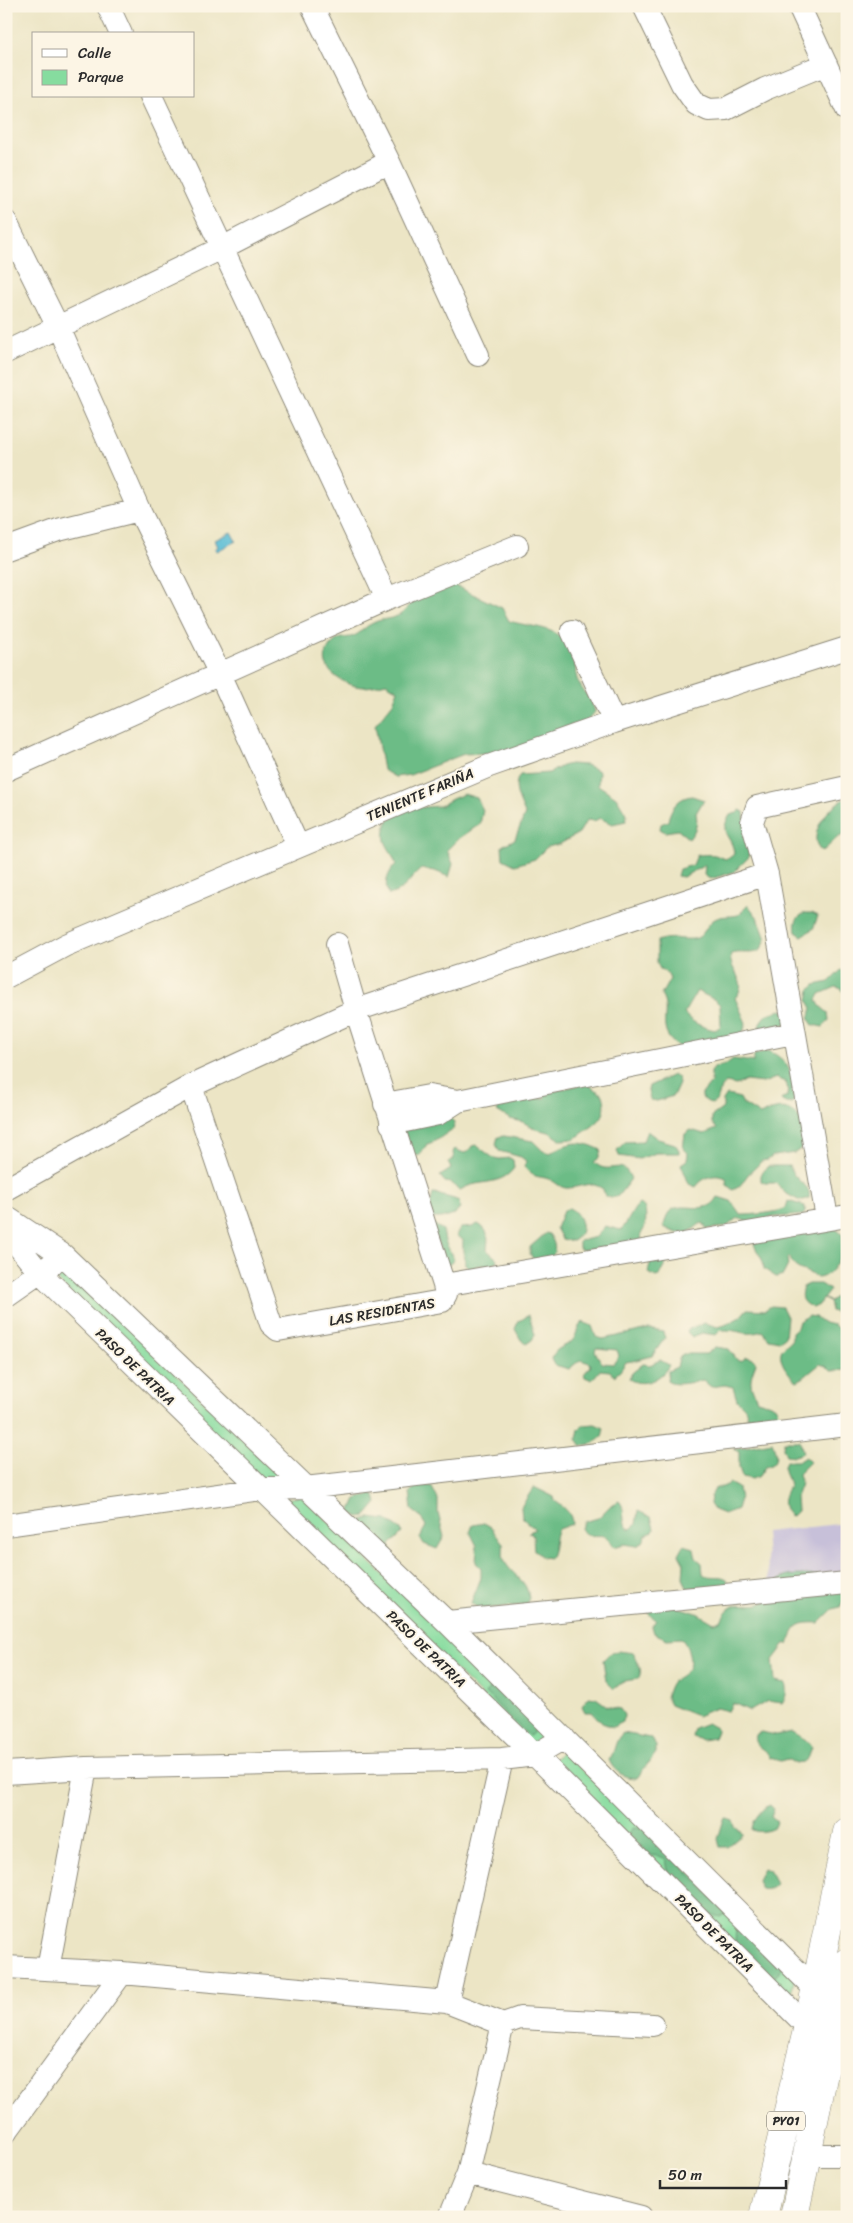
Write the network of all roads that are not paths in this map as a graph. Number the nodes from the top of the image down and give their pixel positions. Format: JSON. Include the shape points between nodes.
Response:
{"nodes":[{"id":1,"x":108,"y":6,"type":"edge"},
{"id":2,"x":312,"y":6,"type":"edge"},
{"id":3,"x":644,"y":6,"type":"edge"},
{"id":4,"x":799,"y":6,"type":"edge"},
{"id":5,"x":120,"y":32,"type":"edge"},
{"id":6,"x":826,"y":64,"type":"junction"},
{"id":7,"x":152,"y":98,"type":"edge"},
{"id":8,"x":847,"y":110,"type":"edge"},
{"id":9,"x":389,"y":162,"type":"junction"},
{"id":10,"x":6,"y":222,"type":"edge"},
{"id":11,"x":224,"y":248,"type":"junction"},
{"id":12,"x":58,"y":327,"type":"junction"},
{"id":13,"x":6,"y":352,"type":"edge"},
{"id":14,"x":478,"y":355,"type":"dead end"},
{"id":15,"x":138,"y":510,"type":"junction"},
{"id":16,"x":517,"y":546,"type":"dead end"},
{"id":17,"x":6,"y":549,"type":"edge"},
{"id":18,"x":387,"y":599,"type":"junction"},
{"id":19,"x":572,"y":631,"type":"dead end"},
{"id":20,"x":847,"y":648,"type":"edge"},
{"id":21,"x":220,"y":674,"type":"junction"},
{"id":22,"x":614,"y":722,"type":"junction"},
{"id":23,"x":6,"y":770,"type":"edge"},
{"id":24,"x":847,"y":788,"type":"edge"},
{"id":25,"x":298,"y":846,"type":"junction"},
{"id":26,"x":767,"y":874,"type":"junction"},
{"id":27,"x":337,"y":944,"type":"dead end"},
{"id":28,"x":6,"y":977,"type":"edge"},
{"id":29,"x":356,"y":1010,"type":"junction"},
{"id":30,"x":794,"y":1033,"type":"junction"},
{"id":31,"x":191,"y":1086,"type":"junction"},
{"id":32,"x":388,"y":1114,"type":"junction"},
{"id":33,"x":6,"y":1190,"type":"edge"},
{"id":34,"x":837,"y":1217,"type":"edge"},
{"id":35,"x":6,"y":1218,"type":"edge"},
{"id":36,"x":6,"y":1231,"type":"edge"},
{"id":37,"x":63,"y":1255,"type":"junction"},
{"id":38,"x":40,"y":1273,"type":"junction"},
{"id":39,"x":444,"y":1285,"type":"junction"},
{"id":40,"x":6,"y":1296,"type":"edge"},
{"id":41,"x":847,"y":1425,"type":"edge"},
{"id":42,"x":304,"y":1488,"type":"junction"},
{"id":43,"x":261,"y":1489,"type":"junction"},
{"id":44,"x":6,"y":1524,"type":"edge"},
{"id":45,"x":847,"y":1583,"type":"edge"},
{"id":46,"x":447,"y":1622,"type":"junction"},
{"id":47,"x":564,"y":1738,"type":"junction"},
{"id":48,"x":535,"y":1755,"type":"junction"},
{"id":49,"x":502,"y":1759,"type":"junction"},
{"id":50,"x":86,"y":1768,"type":"junction"},
{"id":51,"x":6,"y":1772,"type":"edge"},
{"id":52,"x":847,"y":1832,"type":"edge"},
{"id":53,"x":847,"y":1962,"type":"edge"},
{"id":54,"x":6,"y":1966,"type":"edge"},
{"id":55,"x":48,"y":1969,"type":"junction"},
{"id":56,"x":122,"y":1973,"type":"junction"},
{"id":57,"x":814,"y":1988,"type":"junction"},
{"id":58,"x":447,"y":2002,"type":"junction"},
{"id":59,"x":843,"y":2013,"type":"edge"},
{"id":60,"x":503,"y":2024,"type":"junction"},
{"id":61,"x":653,"y":2026,"type":"dead end"},
{"id":62,"x":808,"y":2026,"type":"junction"},
{"id":63,"x":828,"y":2046,"type":"junction"},
{"id":64,"x":847,"y":2066,"type":"edge"},
{"id":65,"x":6,"y":2132,"type":"edge"},
{"id":66,"x":808,"y":2155,"type":"junction"},
{"id":67,"x":847,"y":2155,"type":"edge"},
{"id":68,"x":468,"y":2173,"type":"junction"},
{"id":69,"x":450,"y":2217,"type":"edge"},
{"id":70,"x":641,"y":2217,"type":"edge"},
{"id":71,"x":763,"y":2217,"type":"edge"},
{"id":72,"x":794,"y":2217,"type":"edge"}],
"edges":[{"from":1,"to":5,"type":"street"},
{"from":2,"to":9,"type":"street"},
{"from":3,"to":6,"type":"street","via":[[682,84],[696,104],[709,110],[726,109]]},
{"from":4,"to":6,"type":"street"},
{"from":6,"to":8,"type":"street"},
{"from":7,"to":11,"type":"street"},
{"from":9,"to":11,"type":"street"},
{"from":9,"to":14,"type":"street"},
{"from":10,"to":12,"type":"street"},
{"from":11,"to":12,"type":"street"},
{"from":11,"to":18,"type":"street"},
{"from":12,"to":13,"type":"street"},
{"from":12,"to":15,"type":"street"},
{"from":15,"to":17,"type":"street","via":[[58,530]]},
{"from":15,"to":21,"type":"street"},
{"from":16,"to":18,"type":"street"},
{"from":18,"to":21,"type":"street"},
{"from":19,"to":22,"type":"street"},
{"from":20,"to":22,"type":"street","name":"TENIENTE FARIÑA"},
{"from":21,"to":23,"type":"street"},
{"from":21,"to":25,"type":"street"},
{"from":22,"to":25,"type":"street","name":"TENIENTE FARIÑA","via":[[489,766]]},
{"from":24,"to":26,"type":"street","via":[[757,807],[752,822]]},
{"from":25,"to":28,"type":"street","name":"TENIENTE FARIÑA","via":[[66,944]]},
{"from":26,"to":29,"type":"street"},
{"from":26,"to":30,"type":"street"},
{"from":27,"to":29,"type":"street"},
{"from":29,"to":31,"type":"street"},
{"from":29,"to":32,"type":"street"},
{"from":30,"to":32,"type":"street","via":[[458,1101],[438,1114]]},
{"from":30,"to":34,"type":"street"},
{"from":31,"to":33,"type":"street"},
{"from":31,"to":39,"type":"street","name":"LAS RESIDENTAS","via":[[274,1328],[278,1330],[442,1301],[446,1294]]},
{"from":32,"to":39,"type":"street"},
{"from":34,"to":39,"type":"street","name":"LAS RESIDENTAS"},
{"from":35,"to":37,"type":"street"},
{"from":36,"to":38,"type":"street","name":"PASO DE PATRIA"},
{"from":37,"to":38,"type":"street"},
{"from":37,"to":42,"type":"street"},
{"from":38,"to":40,"type":"street"},
{"from":38,"to":43,"type":"street","name":"PASO DE PATRIA"},
{"from":41,"to":42,"type":"street"},
{"from":42,"to":43,"type":"street"},
{"from":42,"to":46,"type":"street"},
{"from":43,"to":44,"type":"street"},
{"from":43,"to":48,"type":"street","name":"PASO DE PATRIA"},
{"from":45,"to":46,"type":"street"},
{"from":46,"to":47,"type":"street"},
{"from":47,"to":48,"type":"street"},
{"from":47,"to":57,"type":"street"},
{"from":48,"to":49,"type":"street"},
{"from":48,"to":62,"type":"street","name":"PASO DE PATRIA"},
{"from":49,"to":50,"type":"street"},
{"from":49,"to":58,"type":"street"},
{"from":50,"to":51,"type":"street"},
{"from":50,"to":55,"type":"street"},
{"from":52,"to":57,"type":"highway","number":"PY01"},
{"from":53,"to":59,"type":"highway","number":"PY01"},
{"from":54,"to":55,"type":"street"},
{"from":55,"to":56,"type":"street"},
{"from":56,"to":58,"type":"street"},
{"from":56,"to":65,"type":"street"},
{"from":57,"to":59,"type":"street"},
{"from":57,"to":62,"type":"highway","number":"PY01"},
{"from":58,"to":60,"type":"street"},
{"from":59,"to":63,"type":"highway","number":"PY01"},
{"from":60,"to":61,"type":"street","via":[[520,2018]]},
{"from":60,"to":68,"type":"street"},
{"from":62,"to":63,"type":"street","name":"PASO DE PATRIA"},
{"from":62,"to":71,"type":"highway","number":"PY01"},
{"from":63,"to":64,"type":"street","name":"PASO DE PATRIA"},
{"from":63,"to":66,"type":"highway","number":"PY01"},
{"from":66,"to":67,"type":"street"},
{"from":66,"to":72,"type":"highway","number":"PY01"},
{"from":68,"to":69,"type":"street"},
{"from":68,"to":70,"type":"street"}]}
